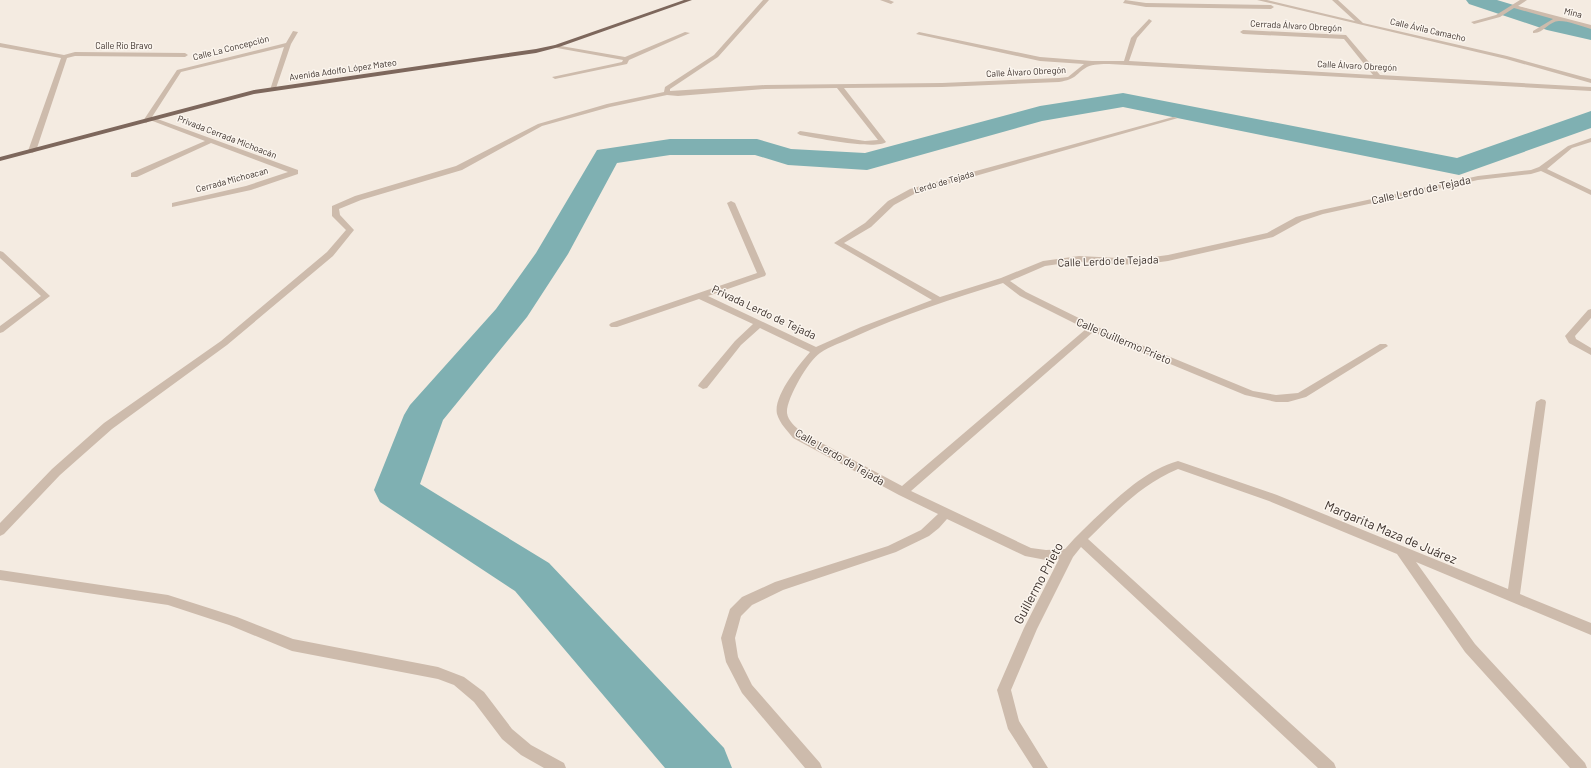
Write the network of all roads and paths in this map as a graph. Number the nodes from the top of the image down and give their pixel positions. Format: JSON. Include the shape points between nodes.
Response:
{"nodes":[{"id":1,"x":689,"y":0,"type":"edge"},
{"id":2,"x":766,"y":0,"type":"edge"},
{"id":3,"x":883,"y":0,"type":"edge"},
{"id":4,"x":1260,"y":0,"type":"edge"},
{"id":5,"x":1335,"y":0,"type":"edge"},
{"id":6,"x":1524,"y":0,"type":"edge"},
{"id":7,"x":891,"y":2,"type":"dead end"},
{"id":8,"x":1125,"y":2,"type":"dead end"},
{"id":9,"x":1293,"y":8,"type":"junction"},
{"id":10,"x":1511,"y":9,"type":"junction"},
{"id":11,"x":1560,"y":19,"type":"junction"},
{"id":12,"x":1149,"y":20,"type":"dead end"},
{"id":13,"x":1474,"y":22,"type":"dead end"},
{"id":14,"x":1363,"y":24,"type":"junction"},
{"id":15,"x":1591,"y":27,"type":"edge"},
{"id":16,"x":295,"y":32,"type":"dead end"},
{"id":17,"x":1243,"y":32,"type":"dead end"},
{"id":18,"x":1535,"y":32,"type":"dead end"},
{"id":19,"x":687,"y":33,"type":"dead end"},
{"id":20,"x":919,"y":34,"type":"dead end"},
{"id":21,"x":288,"y":44,"type":"junction"},
{"id":22,"x":0,"y":45,"type":"edge"},
{"id":23,"x":557,"y":46,"type":"junction"},
{"id":24,"x":185,"y":55,"type":"dead end"},
{"id":25,"x":64,"y":57,"type":"junction"},
{"id":26,"x":626,"y":59,"type":"junction"},
{"id":27,"x":1093,"y":63,"type":"junction"},
{"id":28,"x":1126,"y":63,"type":"junction"},
{"id":29,"x":1377,"y":76,"type":"junction"},
{"id":30,"x":555,"y":77,"type":"dead end"},
{"id":31,"x":1591,"y":81,"type":"edge"},
{"id":32,"x":839,"y":86,"type":"junction"},
{"id":33,"x":1591,"y":89,"type":"edge"},
{"id":34,"x":273,"y":90,"type":"junction"},
{"id":35,"x":667,"y":93,"type":"junction"},
{"id":36,"x":1175,"y":118,"type":"dead end"},
{"id":37,"x":150,"y":120,"type":"junction"},
{"id":38,"x":800,"y":133,"type":"dead end"},
{"id":39,"x":1591,"y":140,"type":"edge"},
{"id":40,"x":210,"y":141,"type":"junction"},
{"id":41,"x":32,"y":151,"type":"junction"},
{"id":42,"x":0,"y":159,"type":"edge"},
{"id":43,"x":1542,"y":169,"type":"junction"},
{"id":44,"x":295,"y":172,"type":"joint"},
{"id":45,"x":134,"y":175,"type":"dead end"},
{"id":46,"x":1591,"y":193,"type":"edge"},
{"id":47,"x":731,"y":203,"type":"dead end"},
{"id":48,"x":175,"y":205,"type":"dead end"},
{"id":49,"x":0,"y":254,"type":"edge"},
{"id":50,"x":1004,"y":280,"type":"junction"},
{"id":51,"x":701,"y":296,"type":"junction"},
{"id":52,"x":939,"y":300,"type":"junction"},
{"id":53,"x":1591,"y":312,"type":"edge"},
{"id":54,"x":758,"y":324,"type":"junction"},
{"id":55,"x":614,"y":325,"type":"dead end"},
{"id":56,"x":1092,"y":328,"type":"junction"},
{"id":57,"x":0,"y":330,"type":"edge"},
{"id":58,"x":1383,"y":346,"type":"dead end"},
{"id":59,"x":816,"y":351,"type":"junction"},
{"id":60,"x":1591,"y":352,"type":"edge"},
{"id":61,"x":703,"y":386,"type":"dead end"},
{"id":62,"x":1541,"y":402,"type":"dead end"},
{"id":63,"x":1178,"y":465,"type":"joint"},
{"id":64,"x":903,"y":492,"type":"junction"},
{"id":65,"x":945,"y":513,"type":"junction"},
{"id":66,"x":0,"y":531,"type":"edge"},
{"id":67,"x":1080,"y":539,"type":"junction"},
{"id":68,"x":1401,"y":551,"type":"junction"},
{"id":69,"x":1068,"y":554,"type":"junction"},
{"id":70,"x":0,"y":575,"type":"edge"},
{"id":71,"x":1513,"y":598,"type":"junction"},
{"id":72,"x":1591,"y":629,"type":"edge"},
{"id":73,"x":559,"y":768,"type":"edge"},
{"id":74,"x":815,"y":768,"type":"edge"},
{"id":75,"x":1041,"y":768,"type":"edge"},
{"id":76,"x":1329,"y":768,"type":"edge"},
{"id":77,"x":1580,"y":768,"type":"edge"}],
"edges":[{"from":1,"to":23,"type":"main road","name":"Avenida Adolfo López Mateo"},
{"from":2,"to":35,"type":"street","via":[[716,56],[666,88]]},
{"from":3,"to":7,"type":"street"},
{"from":4,"to":9,"type":"street","name":"Calle Ávila Camacho"},
{"from":5,"to":14,"type":"street"},
{"from":6,"to":10,"type":"street"},
{"from":8,"to":9,"type":"street"},
{"from":9,"to":14,"type":"street","name":"Calle Ávila Camacho"},
{"from":10,"to":11,"type":"street","name":"Mina"},
{"from":10,"to":13,"type":"street","via":[[1498,16]]},
{"from":11,"to":15,"type":"street","name":"Mina"},
{"from":11,"to":18,"type":"street","via":[[1546,24]]},
{"from":12,"to":28,"type":"street","via":[[1134,38]]},
{"from":14,"to":31,"type":"street","name":"Calle Ávila Camacho"},
{"from":16,"to":21,"type":"street"},
{"from":17,"to":29,"type":"street","name":"Cerrada Álvaro Obregón","via":[[1346,37]]},
{"from":19,"to":26,"type":"street"},
{"from":20,"to":27,"type":"street","via":[[1040,59]]},
{"from":21,"to":34,"type":"street"},
{"from":21,"to":37,"type":"street","name":"Calle La Concepción","via":[[179,71]]},
{"from":22,"to":25,"type":"street","name":"Calle Río Bravo"},
{"from":23,"to":26,"type":"street"},
{"from":23,"to":34,"type":"main road","name":"Avenida Adolfo López Mateo"},
{"from":24,"to":25,"type":"street","name":"Calle Río Bravo","via":[[75,54]]},
{"from":25,"to":41,"type":"street"},
{"from":26,"to":30,"type":"street","via":[[625,63],[614,66]]},
{"from":27,"to":28,"type":"street","name":"Calle Álvaro Obregón"},
{"from":27,"to":32,"type":"street","name":"Calle Álvaro Obregón","via":[[1070,78],[1059,80]]},
{"from":28,"to":29,"type":"street","name":"Calle Álvaro Obregón"},
{"from":29,"to":33,"type":"street","name":"Calle Álvaro Obregón"},
{"from":32,"to":35,"type":"street","name":"Calle Álvaro Obregón"},
{"from":32,"to":38,"type":"street","via":[[883,142],[865,143]]},
{"from":34,"to":37,"type":"main road","name":"Avenida Adolfo López Mateo","via":[[254,92]]},
{"from":35,"to":66,"type":"street","name":"Calle Álvaro Obregón","via":[[609,105],[540,125],[459,168],[358,198],[335,208],[336,216],[350,230],[330,254],[224,343],[108,426],[56,472]]},
{"from":36,"to":52,"type":"street","name":"Lerdo de Tejada","via":[[912,191],[891,203],[868,225],[838,243]]},
{"from":37,"to":40,"type":"street","name":"Privada Cerrada Michoacán"},
{"from":37,"to":41,"type":"main road","name":"Avenida Adolfo López Mateo"},
{"from":39,"to":43,"type":"street","name":"Calle Lerdo de Tejada","via":[[1570,147]]},
{"from":40,"to":44,"type":"street","name":"Privada Cerrada Michoacán"},
{"from":40,"to":45,"type":"street"},
{"from":41,"to":42,"type":"main road","name":"Avenida Adolfo López Mateo"},
{"from":43,"to":46,"type":"street"},
{"from":43,"to":50,"type":"street","name":"Calle Lerdo de Tejada","via":[[1478,178],[1321,212],[1298,219],[1270,234],[1210,250],[1138,262],[1059,261],[1043,264]]},
{"from":44,"to":48,"type":"street","name":"Cerrada Michoacan","via":[[248,188]]},
{"from":47,"to":51,"type":"street","name":"Privada Lerdo de Tejada","via":[[762,274]]},
{"from":49,"to":57,"type":"street","via":[[46,296]]},
{"from":50,"to":52,"type":"street","name":"Calle Lerdo de Tejada"},
{"from":50,"to":56,"type":"street","name":"Calle Guillermo Prieto","via":[[1023,294]]},
{"from":51,"to":54,"type":"street","name":"Privada Lerdo de Tejada"},
{"from":51,"to":55,"type":"street","name":"Privada Lerdo de Tejada"},
{"from":52,"to":59,"type":"street","name":"Calle Lerdo de Tejada"},
{"from":53,"to":60,"type":"street","via":[[1570,336],[1572,341]]},
{"from":54,"to":59,"type":"street","name":"Privada Lerdo de Tejada"},
{"from":54,"to":61,"type":"street"},
{"from":56,"to":58,"type":"street","name":"Calle Guillermo Prieto","via":[[1273,400],[1296,397]]},
{"from":56,"to":64,"type":"street"},
{"from":59,"to":64,"type":"street","name":"Calle Lerdo de Tejada","via":[[798,373],[783,401],[782,413],[786,423],[797,435]]},
{"from":62,"to":71,"type":"street"},
{"from":63,"to":67,"type":"street","name":"Guillermo Prieto","via":[[1156,474],[1136,487]]},
{"from":63,"to":68,"type":"street","name":"Margarita Maza de Juárez","via":[[1273,498]]},
{"from":64,"to":65,"type":"street","name":"Calle Lerdo de Tejada"},
{"from":65,"to":69,"type":"street","name":"Calle Lerdo de Tejada","via":[[1029,553]]},
{"from":65,"to":74,"type":"street","via":[[925,533],[892,549],[779,586],[747,601],[735,613],[728,638],[731,658],[747,689]]},
{"from":67,"to":69,"type":"street","name":"Guillermo Prieto"},
{"from":67,"to":76,"type":"street"},
{"from":68,"to":71,"type":"street","name":"Margarita Maza de Juárez"},
{"from":68,"to":77,"type":"street","via":[[1470,648]]},
{"from":69,"to":75,"type":"street","name":"Guillermo Prieto","via":[[1004,690],[1013,724]]},
{"from":70,"to":73,"type":"street","via":[[168,600],[232,621],[292,645],[438,673],[459,681],[479,697],[507,734],[526,750]]},
{"from":71,"to":72,"type":"street","name":"Margarita Maza de Juárez"}]}
